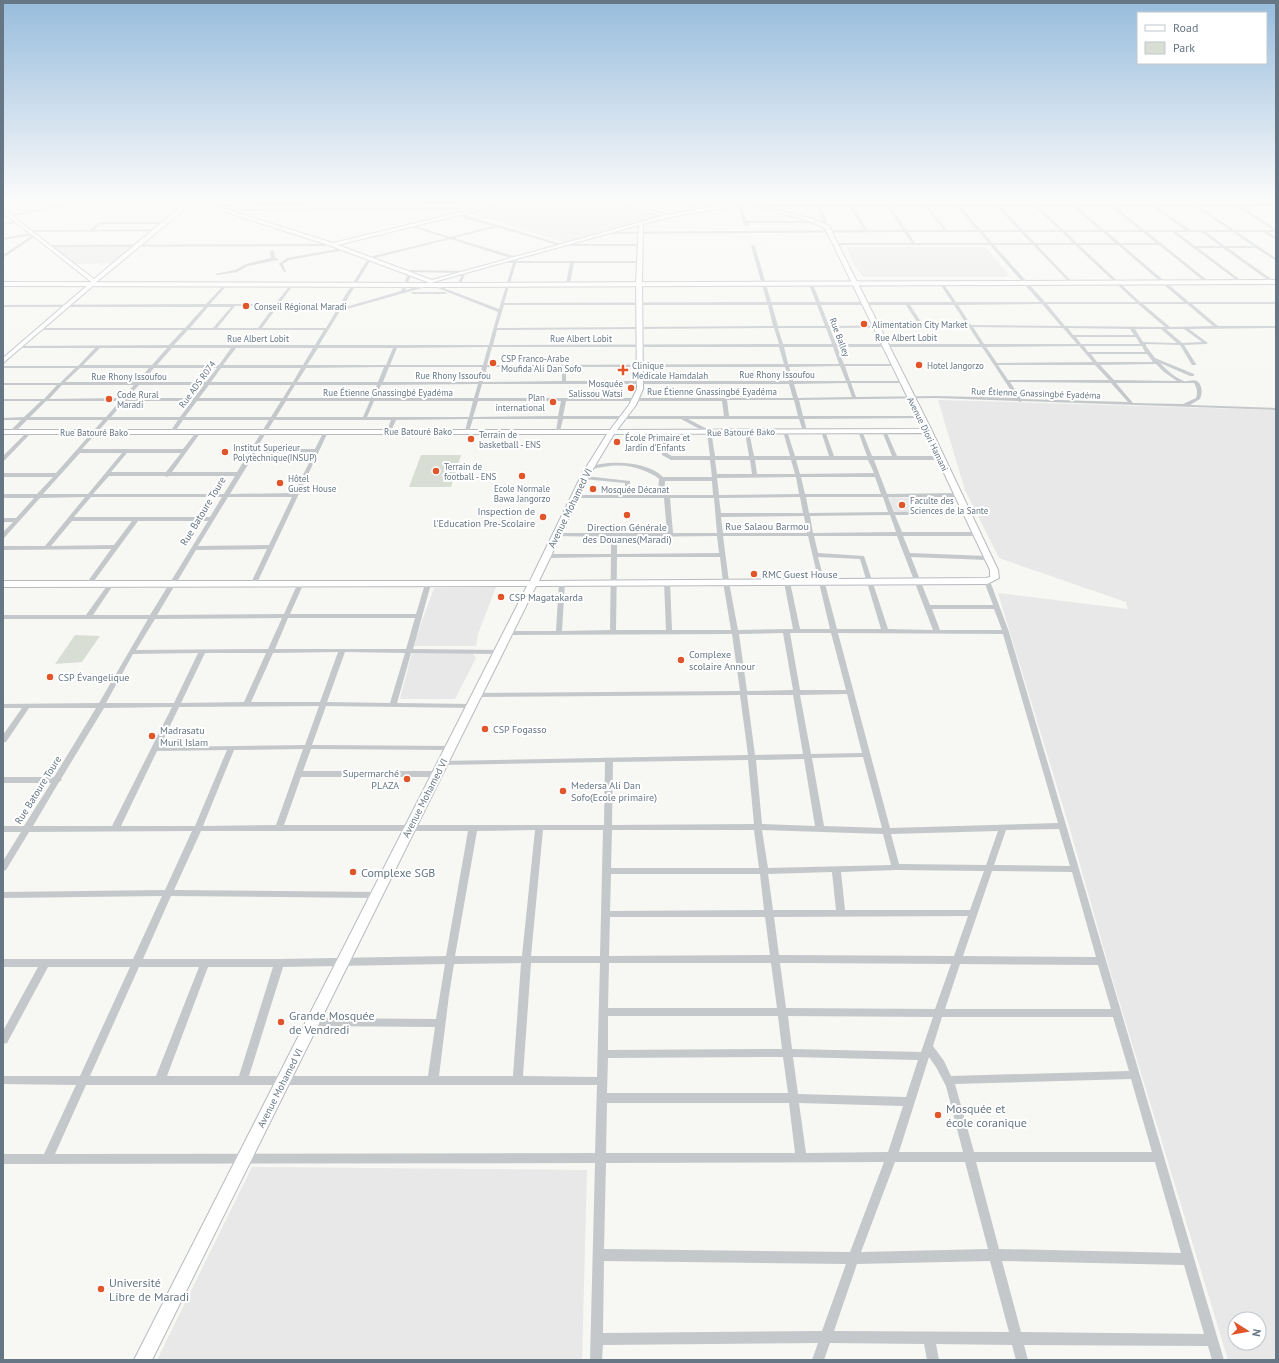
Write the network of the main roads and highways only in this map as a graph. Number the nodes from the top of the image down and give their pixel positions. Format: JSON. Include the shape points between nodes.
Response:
{"nodes":[{"id":1,"x":1274,"y":281,"type":"edge"},
{"id":2,"x":1162,"y":282,"type":"junction"},
{"id":3,"x":3,"y":283,"type":"edge"},
{"id":4,"x":228,"y":283,"type":"junction"},
{"id":5,"x":355,"y":283,"type":"junction"}],
"edges":[{"from":1,"to":2,"type":"highway"},
{"from":1,"to":2,"type":"highway"},
{"from":2,"to":5,"type":"highway"},
{"from":3,"to":4,"type":"highway"},
{"from":4,"to":5,"type":"highway"},
{"from":4,"to":5,"type":"highway"}]}
